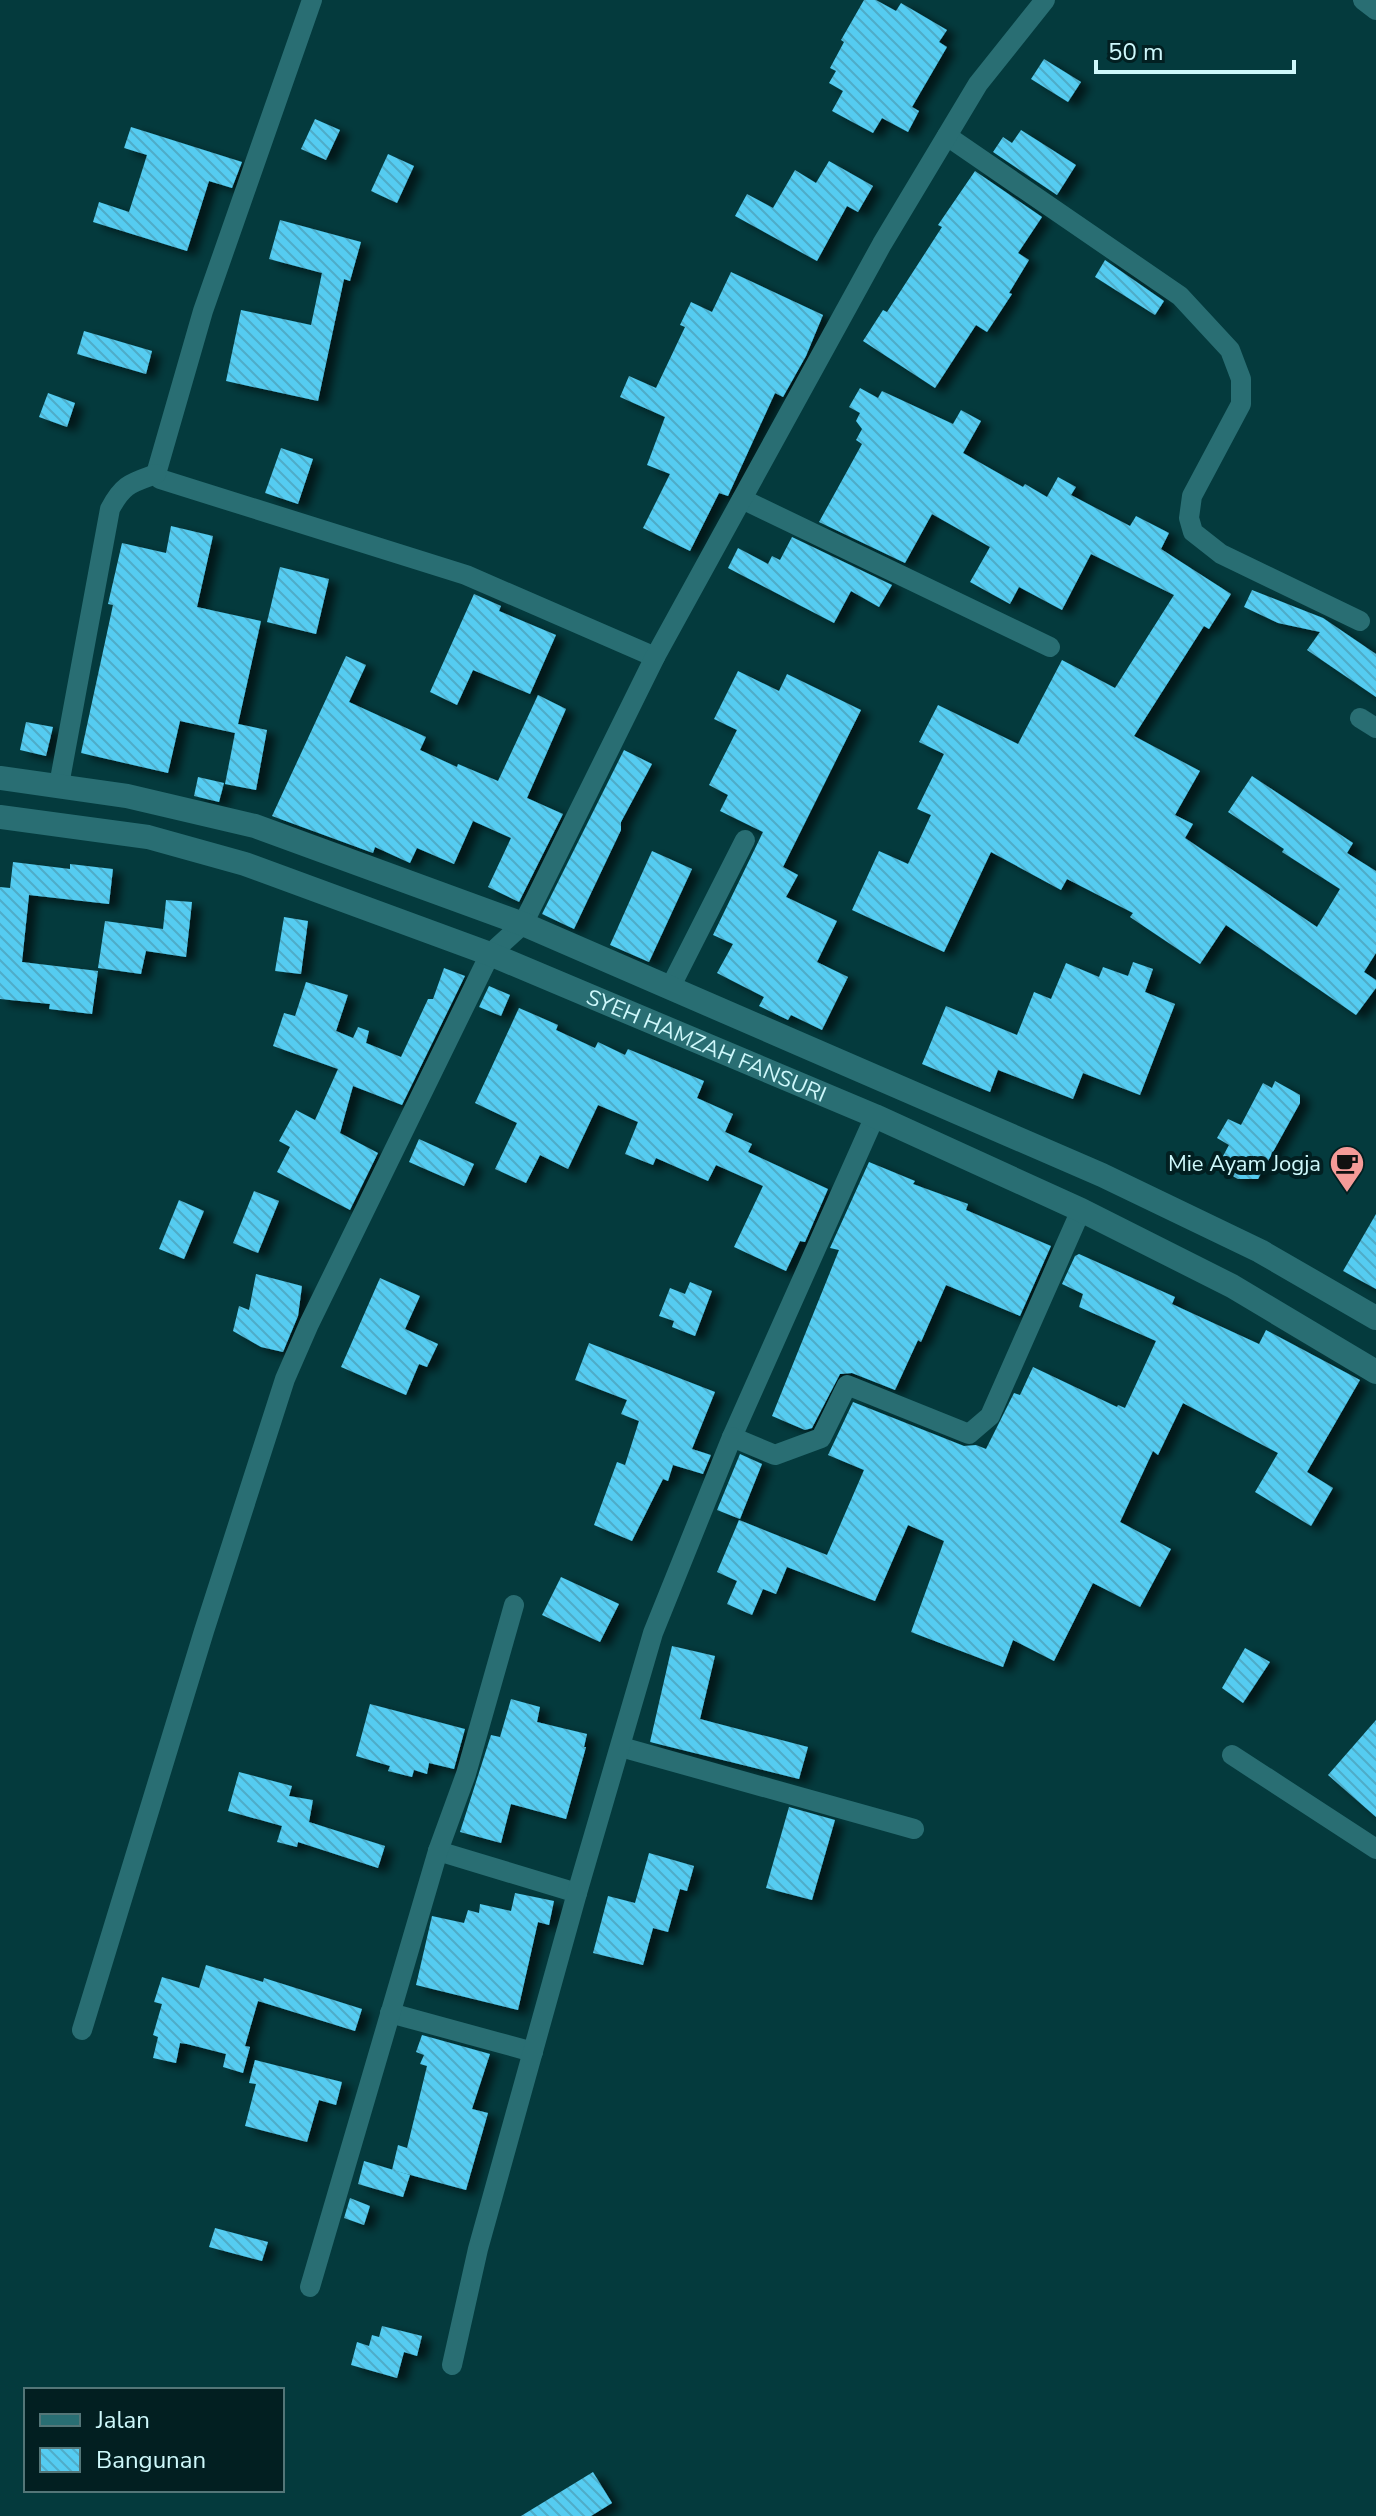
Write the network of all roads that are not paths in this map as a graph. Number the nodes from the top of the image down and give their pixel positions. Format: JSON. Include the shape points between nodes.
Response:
{"nodes":[{"id":1,"x":312,"y":0,"type":"edge"},
{"id":2,"x":1045,"y":0,"type":"edge"},
{"id":3,"x":1363,"y":0,"type":"edge"},
{"id":4,"x":1376,"y":10,"type":"edge"},
{"id":5,"x":947,"y":136,"type":"junction"},
{"id":6,"x":156,"y":474,"type":"junction"},
{"id":7,"x":742,"y":499,"type":"junction"},
{"id":8,"x":1360,"y":621,"type":"dead end"},
{"id":9,"x":1050,"y":647,"type":"dead end"},
{"id":10,"x":655,"y":657,"type":"junction"},
{"id":11,"x":0,"y":778,"type":"edge"},
{"id":12,"x":59,"y":785,"type":"junction"},
{"id":13,"x":0,"y":817,"type":"edge"},
{"id":14,"x":745,"y":840,"type":"dead end"},
{"id":15,"x":523,"y":924,"type":"junction"},
{"id":16,"x":490,"y":954,"type":"junction"},
{"id":17,"x":671,"y":986,"type":"junction"},
{"id":18,"x":875,"y":1116,"type":"junction"},
{"id":19,"x":1081,"y":1210,"type":"junction"},
{"id":20,"x":1376,"y":1318,"type":"edge"},
{"id":21,"x":1376,"y":1372,"type":"edge"},
{"id":22,"x":732,"y":1437,"type":"junction"},
{"id":23,"x":514,"y":1605,"type":"dead end"},
{"id":24,"x":621,"y":1747,"type":"junction"},
{"id":25,"x":1232,"y":1755,"type":"dead end"},
{"id":26,"x":914,"y":1829,"type":"dead end"},
{"id":27,"x":1376,"y":1849,"type":"edge"},
{"id":28,"x":438,"y":1851,"type":"junction"},
{"id":29,"x":577,"y":1893,"type":"junction"},
{"id":30,"x":390,"y":2013,"type":"junction"},
{"id":31,"x":82,"y":2030,"type":"dead end"},
{"id":32,"x":533,"y":2052,"type":"junction"},
{"id":33,"x":310,"y":2287,"type":"dead end"},
{"id":34,"x":452,"y":2365,"type":"dead end"}],
"edges":[{"from":1,"to":6,"type":"street","via":[[203,311]]},
{"from":2,"to":5,"type":"street","via":[[978,84]]},
{"from":3,"to":4,"type":"street"},
{"from":5,"to":7,"type":"street"},
{"from":5,"to":8,"type":"street","via":[[1180,296],[1230,350],[1241,379],[1241,404],[1192,496],[1193,532],[1221,554]]},
{"from":6,"to":10,"type":"street","via":[[466,575]]},
{"from":6,"to":12,"type":"street","via":[[119,491],[110,509]]},
{"from":7,"to":9,"type":"street"},
{"from":7,"to":10,"type":"street"},
{"from":10,"to":15,"type":"street"},
{"from":11,"to":12,"type":"main road","name":"SYEH HAMZAH FANSURI"},
{"from":12,"to":15,"type":"main road","name":"SYEH HAMZAH FANSURI","via":[[255,826]]},
{"from":13,"to":16,"type":"main road","name":"SYEH HAMZAH FANSURI","via":[[148,837],[245,864]]},
{"from":14,"to":17,"type":"street"},
{"from":15,"to":16,"type":"street"},
{"from":15,"to":17,"type":"main road","name":"SYEH HAMZAH FANSURI"},
{"from":16,"to":18,"type":"main road","name":"SYEH HAMZAH FANSURI"},
{"from":16,"to":31,"type":"street","via":[[285,1379]]},
{"from":17,"to":20,"type":"main road","name":"SYEH HAMZAH FANSURI","via":[[1160,1202],[1260,1251]]},
{"from":18,"to":19,"type":"main road","name":"SYEH HAMZAH FANSURI"},
{"from":18,"to":22,"type":"street"},
{"from":19,"to":21,"type":"main road","name":"SYEH HAMZAH FANSURI","via":[[1232,1286]]},
{"from":19,"to":22,"type":"street","via":[[990,1416],[969,1434],[847,1385],[821,1438],[775,1455]]},
{"from":22,"to":24,"type":"street","via":[[653,1633]]},
{"from":23,"to":28,"type":"street","via":[[466,1774]]},
{"from":24,"to":26,"type":"street"},
{"from":24,"to":29,"type":"street"},
{"from":25,"to":27,"type":"street"},
{"from":28,"to":29,"type":"street"},
{"from":28,"to":30,"type":"street"},
{"from":29,"to":32,"type":"street"},
{"from":30,"to":32,"type":"street"},
{"from":30,"to":33,"type":"street"},
{"from":32,"to":34,"type":"street"}]}
